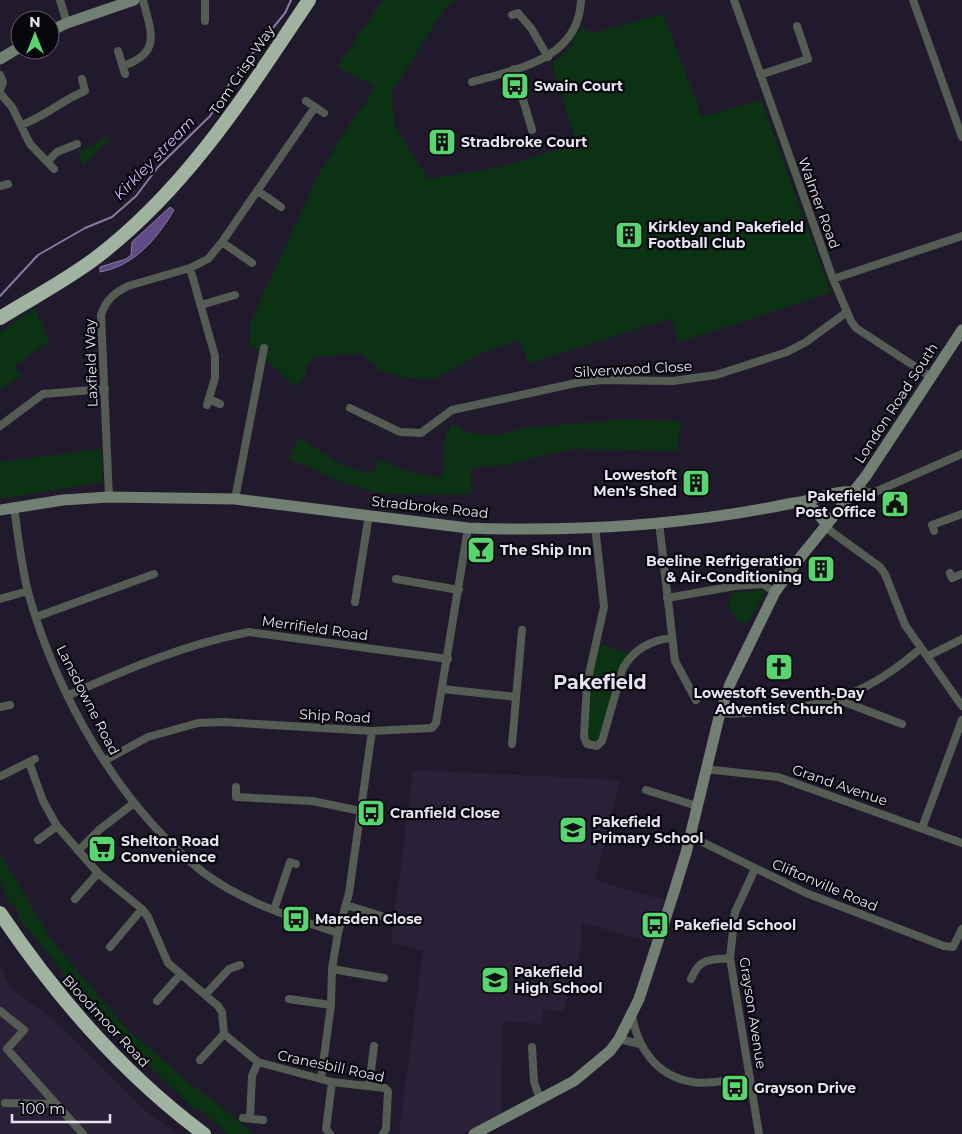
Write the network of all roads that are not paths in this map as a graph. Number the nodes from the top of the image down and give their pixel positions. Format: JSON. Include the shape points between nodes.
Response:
{"nodes":[{"id":1,"x":60,"y":0,"type":"edge"},
{"id":2,"x":134,"y":0,"type":"edge"},
{"id":3,"x":143,"y":0,"type":"edge"},
{"id":4,"x":205,"y":0,"type":"edge"},
{"id":5,"x":309,"y":0,"type":"edge"},
{"id":6,"x":581,"y":0,"type":"edge"},
{"id":7,"x":734,"y":0,"type":"edge"},
{"id":8,"x":913,"y":0,"type":"edge"},
{"id":9,"x":515,"y":14,"type":"dead end"},
{"id":10,"x":205,"y":21,"type":"dead end"},
{"id":11,"x":66,"y":23,"type":"junction"},
{"id":12,"x":60,"y":26,"type":"edge"},
{"id":13,"x":797,"y":26,"type":"dead end"},
{"id":14,"x":118,"y":51,"type":"dead end"},
{"id":15,"x":548,"y":57,"type":"junction"},
{"id":16,"x":514,"y":70,"type":"junction"},
{"id":17,"x":0,"y":75,"type":"edge"},
{"id":18,"x":760,"y":75,"type":"junction"},
{"id":19,"x":82,"y":79,"type":"dead end"},
{"id":20,"x":477,"y":84,"type":"dead end"},
{"id":21,"x":85,"y":91,"type":"junction"},
{"id":22,"x":0,"y":92,"type":"edge"},
{"id":23,"x":88,"y":100,"type":"dead end"},
{"id":24,"x":306,"y":101,"type":"dead end"},
{"id":25,"x":315,"y":107,"type":"junction"},
{"id":26,"x":324,"y":113,"type":"dead end"},
{"id":27,"x":21,"y":125,"type":"junction"},
{"id":28,"x":532,"y":130,"type":"dead end"},
{"id":29,"x":962,"y":138,"type":"edge"},
{"id":30,"x":77,"y":144,"type":"dead end"},
{"id":31,"x":47,"y":162,"type":"junction"},
{"id":32,"x":54,"y":169,"type":"dead end"},
{"id":33,"x":258,"y":191,"type":"junction"},
{"id":34,"x":281,"y":207,"type":"dead end"},
{"id":35,"x":962,"y":236,"type":"edge"},
{"id":36,"x":115,"y":241,"type":"junction"},
{"id":37,"x":222,"y":242,"type":"junction"},
{"id":38,"x":252,"y":263,"type":"dead end"},
{"id":39,"x":190,"y":268,"type":"junction"},
{"id":40,"x":833,"y":279,"type":"junction"},
{"id":41,"x":235,"y":295,"type":"dead end"},
{"id":42,"x":201,"y":305,"type":"junction"},
{"id":43,"x":0,"y":311,"type":"edge"},
{"id":44,"x":847,"y":312,"type":"junction"},
{"id":45,"x":0,"y":318,"type":"edge"},
{"id":46,"x":962,"y":330,"type":"edge"},
{"id":47,"x":264,"y":348,"type":"dead end"},
{"id":48,"x":931,"y":377,"type":"junction"},
{"id":49,"x":105,"y":388,"type":"junction"},
{"id":50,"x":220,"y":404,"type":"dead end"},
{"id":51,"x":364,"y":405,"type":"dead end"},
{"id":52,"x":350,"y":408,"type":"dead end"},
{"id":53,"x":360,"y":413,"type":"junction"},
{"id":54,"x":0,"y":426,"type":"edge"},
{"id":55,"x":962,"y":454,"type":"edge"},
{"id":56,"x":857,"y":489,"type":"junction"},
{"id":57,"x":109,"y":497,"type":"junction"},
{"id":58,"x":235,"y":499,"type":"junction"},
{"id":59,"x":806,"y":503,"type":"junction"},
{"id":60,"x":14,"y":507,"type":"junction"},
{"id":61,"x":0,"y":510,"type":"edge"},
{"id":62,"x":962,"y":514,"type":"edge"},
{"id":63,"x":369,"y":515,"type":"junction"},
{"id":64,"x":659,"y":522,"type":"junction"},
{"id":65,"x":595,"y":526,"type":"junction"},
{"id":66,"x":826,"y":526,"type":"junction"},
{"id":67,"x":932,"y":526,"type":"dead end"},
{"id":68,"x":468,"y":528,"type":"junction"},
{"id":69,"x":154,"y":574,"type":"dead end"},
{"id":70,"x":962,"y":574,"type":"edge"},
{"id":71,"x":952,"y":578,"type":"dead end"},
{"id":72,"x":396,"y":580,"type":"dead end"},
{"id":73,"x":459,"y":590,"type":"junction"},
{"id":74,"x":28,"y":591,"type":"junction"},
{"id":75,"x":775,"y":592,"type":"junction"},
{"id":76,"x":667,"y":598,"type":"junction"},
{"id":77,"x":0,"y":599,"type":"edge"},
{"id":78,"x":355,"y":602,"type":"dead end"},
{"id":79,"x":36,"y":617,"type":"junction"},
{"id":80,"x":522,"y":630,"type":"dead end"},
{"id":81,"x":672,"y":638,"type":"junction"},
{"id":82,"x":962,"y":639,"type":"edge"},
{"id":83,"x":922,"y":648,"type":"junction"},
{"id":84,"x":928,"y":656,"type":"junction"},
{"id":85,"x":448,"y":659,"type":"junction"},
{"id":86,"x":442,"y":689,"type":"junction"},
{"id":87,"x":69,"y":695,"type":"junction"},
{"id":88,"x":516,"y":697,"type":"junction"},
{"id":89,"x":696,"y":700,"type":"dead end"},
{"id":90,"x":839,"y":700,"type":"junction"},
{"id":91,"x":962,"y":706,"type":"edge"},
{"id":92,"x":720,"y":713,"type":"junction"},
{"id":93,"x":962,"y":720,"type":"edge"},
{"id":94,"x":902,"y":724,"type":"dead end"},
{"id":95,"x":372,"y":731,"type":"junction"},
{"id":96,"x":512,"y":744,"type":"dead end"},
{"id":97,"x":104,"y":761,"type":"junction"},
{"id":98,"x":705,"y":769,"type":"junction"},
{"id":99,"x":2,"y":778,"type":"edge"},
{"id":100,"x":236,"y":786,"type":"dead end"},
{"id":101,"x":646,"y":790,"type":"dead end"},
{"id":102,"x":236,"y":797,"type":"junction"},
{"id":103,"x":134,"y":803,"type":"junction"},
{"id":104,"x":235,"y":806,"type":"dead end"},
{"id":105,"x":697,"y":806,"type":"junction"},
{"id":106,"x":361,"y":811,"type":"junction"},
{"id":107,"x":57,"y":826,"type":"junction"},
{"id":108,"x":922,"y":828,"type":"junction"},
{"id":109,"x":690,"y":836,"type":"junction"},
{"id":110,"x":37,"y":840,"type":"dead end"},
{"id":111,"x":962,"y":843,"type":"edge"},
{"id":112,"x":78,"y":851,"type":"junction"},
{"id":113,"x":282,"y":860,"type":"dead end"},
{"id":114,"x":755,"y":869,"type":"junction"},
{"id":115,"x":98,"y":873,"type":"junction"},
{"id":116,"x":75,"y":899,"type":"dead end"},
{"id":117,"x":346,"y":905,"type":"junction"},
{"id":118,"x":142,"y":909,"type":"junction"},
{"id":119,"x":274,"y":910,"type":"junction"},
{"id":120,"x":0,"y":914,"type":"edge"},
{"id":121,"x":390,"y":919,"type":"dead end"},
{"id":122,"x":962,"y":929,"type":"edge"},
{"id":123,"x":338,"y":933,"type":"junction"},
{"id":124,"x":103,"y":941,"type":"dead end"},
{"id":125,"x":730,"y":958,"type":"junction"},
{"id":126,"x":240,"y":965,"type":"dead end"},
{"id":127,"x":332,"y":969,"type":"junction"},
{"id":128,"x":180,"y":975,"type":"junction"},
{"id":129,"x":384,"y":978,"type":"dead end"},
{"id":130,"x":691,"y":979,"type":"dead end"},
{"id":131,"x":206,"y":994,"type":"junction"},
{"id":132,"x":289,"y":999,"type":"dead end"},
{"id":133,"x":157,"y":1001,"type":"dead end"},
{"id":134,"x":331,"y":1005,"type":"junction"},
{"id":135,"x":0,"y":1011,"type":"edge"},
{"id":136,"x":632,"y":1016,"type":"junction"},
{"id":137,"x":224,"y":1034,"type":"junction"},
{"id":138,"x":620,"y":1039,"type":"junction"},
{"id":139,"x":640,"y":1044,"type":"junction"},
{"id":140,"x":374,"y":1046,"type":"dead end"},
{"id":141,"x":532,"y":1047,"type":"dead end"},
{"id":142,"x":200,"y":1060,"type":"dead end"},
{"id":143,"x":258,"y":1062,"type":"junction"},
{"id":144,"x":750,"y":1077,"type":"junction"},
{"id":145,"x":321,"y":1079,"type":"junction"},
{"id":146,"x":332,"y":1082,"type":"junction"},
{"id":147,"x":369,"y":1086,"type":"junction"},
{"id":148,"x":540,"y":1099,"type":"junction"},
{"id":149,"x":4,"y":1104,"type":"dead end"},
{"id":150,"x":56,"y":1104,"type":"junction"},
{"id":151,"x":263,"y":1120,"type":"dead end"},
{"id":152,"x":328,"y":1133,"type":"edge"},
{"id":153,"x":83,"y":1134,"type":"edge"},
{"id":154,"x":204,"y":1134,"type":"edge"},
{"id":155,"x":382,"y":1134,"type":"edge"},
{"id":156,"x":474,"y":1134,"type":"edge"},
{"id":157,"x":759,"y":1134,"type":"edge"}],
"edges":[{"from":1,"to":11,"type":"street"},
{"from":2,"to":11,"type":"main road"},
{"from":3,"to":14,"type":"street","via":[[151,30],[146,55],[124,70]]},
{"from":4,"to":10,"type":"street"},
{"from":5,"to":36,"type":"highway","name":"Tom Crisp Way","via":[[211,143],[158,202]]},
{"from":6,"to":15,"type":"street","via":[[575,28],[562,46]]},
{"from":7,"to":18,"type":"street","name":"Walmer Road"},
{"from":8,"to":29,"type":"street"},
{"from":9,"to":15,"type":"street","via":[[531,28]]},
{"from":11,"to":12,"type":"main road"},
{"from":13,"to":18,"type":"street","via":[[808,59]]},
{"from":15,"to":16,"type":"street"},
{"from":16,"to":20,"type":"street"},
{"from":16,"to":28,"type":"street","via":[[526,123]]},
{"from":17,"to":22,"type":"street","via":[[3,82]]},
{"from":18,"to":40,"type":"street","name":"Walmer Road"},
{"from":19,"to":21,"type":"street"},
{"from":21,"to":23,"type":"street"},
{"from":21,"to":27,"type":"street","via":[[60,102],[36,120]]},
{"from":22,"to":27,"type":"street"},
{"from":24,"to":25,"type":"street"},
{"from":25,"to":26,"type":"street"},
{"from":25,"to":33,"type":"street","name":"Laxfield Way"},
{"from":27,"to":31,"type":"street","via":[[30,144]]},
{"from":30,"to":31,"type":"street","via":[[57,152]]},
{"from":31,"to":32,"type":"street"},
{"from":33,"to":34,"type":"street"},
{"from":33,"to":37,"type":"street","name":"Laxfield Way"},
{"from":35,"to":40,"type":"street"},
{"from":36,"to":43,"type":"highway","via":[[50,284]]},
{"from":36,"to":45,"type":"highway","via":[[78,270]]},
{"from":37,"to":38,"type":"street"},
{"from":37,"to":39,"type":"street","name":"Laxfield Way","via":[[208,258]]},
{"from":39,"to":42,"type":"street"},
{"from":39,"to":49,"type":"street","name":"Laxfield Way","via":[[128,286],[104,305],[101,315]]},
{"from":40,"to":44,"type":"street","name":"Walmer Road"},
{"from":41,"to":42,"type":"street"},
{"from":42,"to":50,"type":"street","via":[[216,356],[215,378],[208,402]]},
{"from":44,"to":48,"type":"street","name":"Walmer Road","via":[[856,328]]},
{"from":44,"to":53,"type":"street","name":"Silverwood Close","via":[[787,352],[716,375],[673,381],[576,383],[452,410],[421,433],[400,432]]},
{"from":46,"to":48,"type":"main road","name":"London Road South"},
{"from":47,"to":58,"type":"street"},
{"from":48,"to":56,"type":"main road","name":"London Road South"},
{"from":49,"to":54,"type":"street","via":[[44,394]]},
{"from":49,"to":57,"type":"street","name":"Laxfield Way"},
{"from":51,"to":53,"type":"street"},
{"from":52,"to":53,"type":"street","name":"Silverwood Close"},
{"from":55,"to":56,"type":"street","via":[[875,492]]},
{"from":56,"to":59,"type":"main road","name":"Stradbroke Road","via":[[811,499]]},
{"from":56,"to":66,"type":"main road","name":"London Road South"},
{"from":57,"to":58,"type":"main road","name":"Stradbroke Road"},
{"from":57,"to":60,"type":"main road","name":"Stradbroke Road"},
{"from":58,"to":63,"type":"main road","name":"Stradbroke Road"},
{"from":59,"to":64,"type":"main road","name":"Stradbroke Road"},
{"from":59,"to":66,"type":"main road"},
{"from":60,"to":61,"type":"main road","name":"Stradbroke Road"},
{"from":60,"to":74,"type":"street","name":"Lansdowne Road"},
{"from":62,"to":67,"type":"street"},
{"from":63,"to":68,"type":"main road","name":"Stradbroke Road"},
{"from":63,"to":78,"type":"street"},
{"from":64,"to":65,"type":"main road","name":"Stradbroke Road"},
{"from":64,"to":76,"type":"street"},
{"from":65,"to":68,"type":"main road","name":"Stradbroke Road"},
{"from":65,"to":81,"type":"street","via":[[604,607],[587,682],[584,737],[587,744],[597,746],[602,741],[627,661],[648,644]]},
{"from":66,"to":75,"type":"main road","name":"London Road South"},
{"from":66,"to":83,"type":"street","via":[[880,567],[905,625]]},
{"from":68,"to":73,"type":"street","name":"Ship Road"},
{"from":69,"to":79,"type":"street"},
{"from":70,"to":71,"type":"street"},
{"from":72,"to":73,"type":"street"},
{"from":73,"to":85,"type":"street","name":"Ship Road"},
{"from":74,"to":77,"type":"street"},
{"from":74,"to":79,"type":"street","name":"Lansdowne Road"},
{"from":75,"to":76,"type":"street","via":[[763,584]]},
{"from":75,"to":92,"type":"main road","name":"London Road South","via":[[730,684]]},
{"from":76,"to":81,"type":"street"},
{"from":79,"to":87,"type":"street","name":"Lansdowne Road"},
{"from":80,"to":88,"type":"street"},
{"from":81,"to":89,"type":"street","via":[[680,672]]},
{"from":82,"to":84,"type":"street"},
{"from":83,"to":84,"type":"street"},
{"from":83,"to":90,"type":"street","via":[[896,670]]},
{"from":84,"to":91,"type":"street"},
{"from":85,"to":86,"type":"street","name":"Ship Road"},
{"from":85,"to":87,"type":"street","name":"Merrifield Road","via":[[249,632],[139,663]]},
{"from":86,"to":88,"type":"street"},
{"from":86,"to":95,"type":"street","name":"Ship Road","via":[[436,723],[432,728]]},
{"from":87,"to":97,"type":"street","name":"Lansdowne Road"},
{"from":88,"to":96,"type":"street"},
{"from":90,"to":92,"type":"street","via":[[789,709]]},
{"from":90,"to":94,"type":"street"},
{"from":92,"to":98,"type":"main road","name":"London Road South"},
{"from":93,"to":108,"type":"street"},
{"from":95,"to":97,"type":"street","name":"Ship Road","via":[[198,723],[148,737]]},
{"from":95,"to":106,"type":"street"},
{"from":97,"to":103,"type":"street","name":"Lansdowne Road"},
{"from":98,"to":105,"type":"main road","name":"London Road South"},
{"from":98,"to":108,"type":"street","name":"Grand Avenue","via":[[778,777]]},
{"from":99,"to":107,"type":"street","via":[[32,761],[43,801]]},
{"from":100,"to":102,"type":"street"},
{"from":101,"to":105,"type":"street"},
{"from":102,"to":104,"type":"street"},
{"from":102,"to":106,"type":"street","via":[[312,801]]},
{"from":103,"to":112,"type":"street"},
{"from":103,"to":119,"type":"street","name":"Lansdowne Road","via":[[170,843],[205,874]]},
{"from":105,"to":109,"type":"main road","name":"London Road South"},
{"from":106,"to":117,"type":"street"},
{"from":107,"to":110,"type":"street"},
{"from":107,"to":112,"type":"street"},
{"from":108,"to":111,"type":"street","name":"Grand Avenue"},
{"from":109,"to":114,"type":"street","name":"Cliftonville Road"},
{"from":109,"to":136,"type":"main road","name":"London Road South"},
{"from":112,"to":115,"type":"street"},
{"from":113,"to":119,"type":"street","via":[[293,863]]},
{"from":114,"to":122,"type":"street","name":"Cliftonville Road","via":[[806,893],[944,946],[954,947]]},
{"from":114,"to":125,"type":"street","name":"Grayson Avenue","via":[[735,912]]},
{"from":115,"to":116,"type":"street"},
{"from":115,"to":118,"type":"street"},
{"from":117,"to":121,"type":"street"},
{"from":117,"to":123,"type":"street"},
{"from":118,"to":124,"type":"street","via":[[112,948]]},
{"from":118,"to":128,"type":"street","via":[[162,954]]},
{"from":119,"to":123,"type":"street","name":"Lansdowne Road"},
{"from":120,"to":154,"type":"highway","name":"Bloodmoor Road","via":[[44,977],[97,1039],[142,1084]]},
{"from":123,"to":127,"type":"street"},
{"from":125,"to":130,"type":"street","via":[[704,961],[696,967]]},
{"from":125,"to":144,"type":"street","name":"Grayson Avenue"},
{"from":126,"to":131,"type":"street","via":[[229,969]]},
{"from":127,"to":129,"type":"street"},
{"from":127,"to":134,"type":"street"},
{"from":128,"to":131,"type":"street"},
{"from":128,"to":133,"type":"street"},
{"from":131,"to":137,"type":"street","via":[[222,1012]]},
{"from":132,"to":134,"type":"street"},
{"from":134,"to":145,"type":"street"},
{"from":135,"to":150,"type":"street","via":[[24,1030],[7,1049]]},
{"from":136,"to":138,"type":"main road","name":"London Road South"},
{"from":136,"to":139,"type":"street"},
{"from":137,"to":142,"type":"street"},
{"from":137,"to":143,"type":"street","name":"Cranesbill Road"},
{"from":138,"to":139,"type":"street"},
{"from":138,"to":148,"type":"main road","name":"London Road South","via":[[574,1081]]},
{"from":139,"to":144,"type":"street","via":[[652,1061],[678,1078],[708,1082]]},
{"from":140,"to":147,"type":"street"},
{"from":141,"to":148,"type":"street","via":[[534,1082]]},
{"from":143,"to":145,"type":"street","name":"Cranesbill Road"},
{"from":143,"to":151,"type":"street","via":[[252,1076],[247,1118]]},
{"from":144,"to":157,"type":"street","name":"Grayson Avenue"},
{"from":145,"to":146,"type":"street","name":"Cranesbill Road"},
{"from":146,"to":147,"type":"street","name":"Cranesbill Road"},
{"from":146,"to":152,"type":"street"},
{"from":147,"to":155,"type":"street","name":"Cranesbill Road","via":[[388,1091],[386,1129]]},
{"from":148,"to":156,"type":"main road","name":"London Road South"},
{"from":149,"to":150,"type":"street"},
{"from":150,"to":153,"type":"street"}]}
